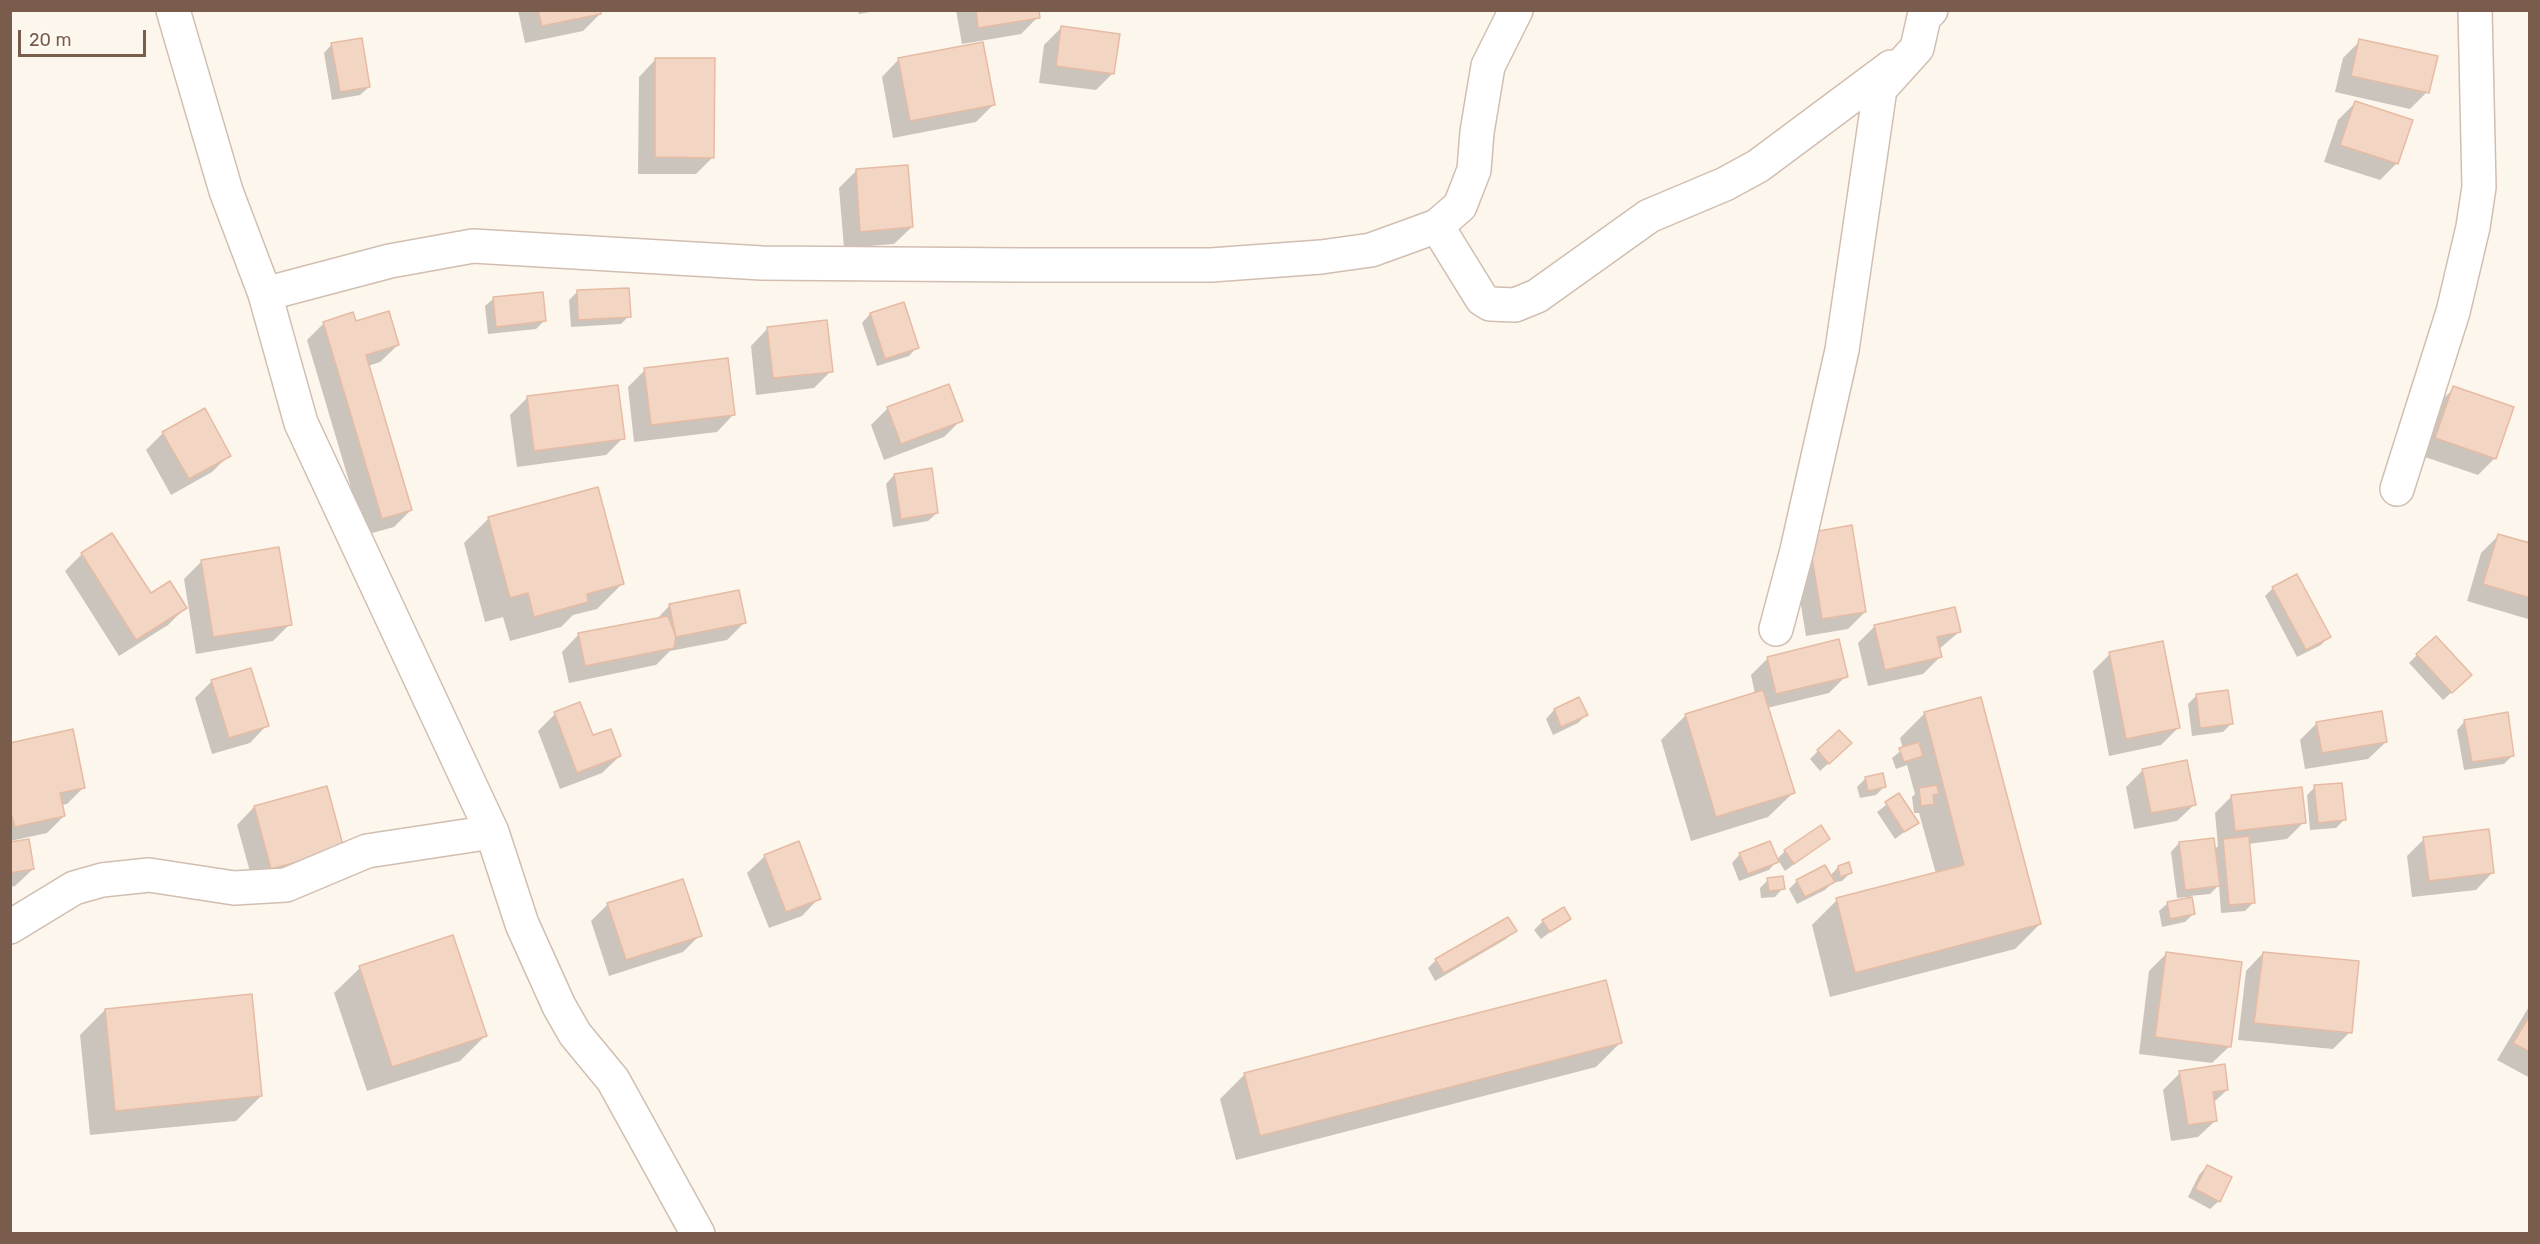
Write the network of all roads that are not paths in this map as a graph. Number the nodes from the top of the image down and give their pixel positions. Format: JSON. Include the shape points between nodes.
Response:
{"nodes":[{"id":1,"x":173,"y":10,"type":"edge"},
{"id":2,"x":1516,"y":10,"type":"edge"},
{"id":3,"x":1931,"y":10,"type":"edge"},
{"id":4,"x":2475,"y":10,"type":"edge"},
{"id":5,"x":1917,"y":48,"type":"junction"},
{"id":6,"x":1437,"y":226,"type":"junction"},
{"id":7,"x":265,"y":294,"type":"junction"},
{"id":8,"x":2397,"y":489,"type":"dead end"},
{"id":9,"x":1776,"y":629,"type":"dead end"},
{"id":10,"x":492,"y":832,"type":"junction"},
{"id":11,"x":10,"y":927,"type":"edge"},
{"id":12,"x":698,"y":1233,"type":"edge"}],
"edges":[{"from":1,"to":7,"type":"street","via":[[226,191]]},
{"from":2,"to":6,"type":"street","via":[[1488,66],[1474,170],[1460,206]]},
{"from":3,"to":5,"type":"street","via":[[1924,17]]},
{"from":4,"to":8,"type":"street","via":[[2479,187],[2473,227],[2453,312]]},
{"from":5,"to":6,"type":"street","via":[[1758,166],[1649,216],[1537,296],[1515,305],[1490,304],[1482,299]]},
{"from":5,"to":9,"type":"street","via":[[1880,89],[1842,350]]},
{"from":6,"to":7,"type":"street","via":[[1371,250],[1210,265],[762,263],[472,246],[390,261]]},
{"from":7,"to":10,"type":"street","via":[[301,423]]},
{"from":10,"to":11,"type":"street","via":[[367,851],[286,885],[234,888],[149,874],[102,880],[74,888]]},
{"from":10,"to":12,"type":"street","via":[[522,924],[559,1006],[575,1034],[614,1080]]}]}
